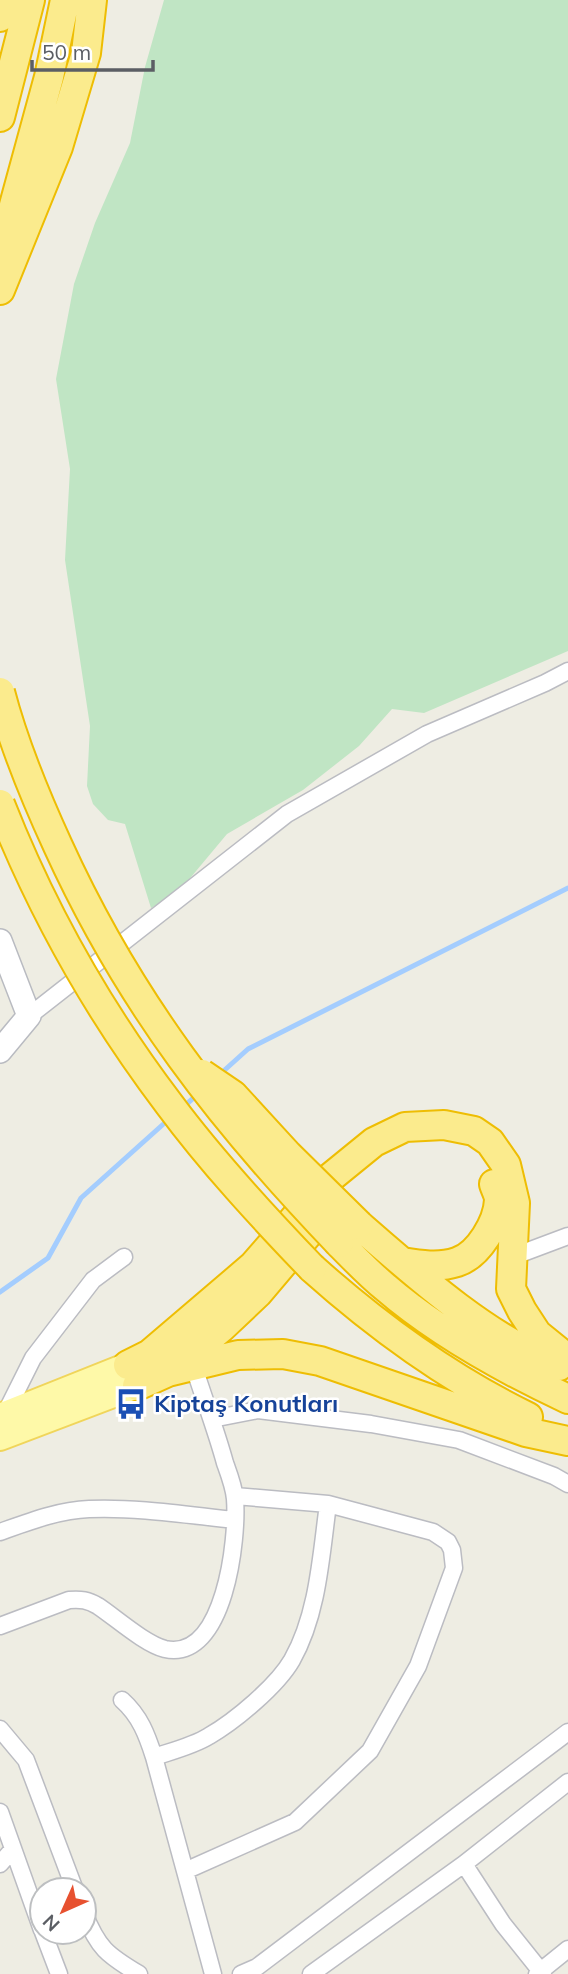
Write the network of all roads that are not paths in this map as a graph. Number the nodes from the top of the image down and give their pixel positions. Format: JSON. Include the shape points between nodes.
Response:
{"nodes":[{"id":1,"x":5,"y":0,"type":"edge"},
{"id":2,"x":30,"y":0,"type":"edge"},
{"id":3,"x":65,"y":0,"type":"edge"},
{"id":4,"x":92,"y":0,"type":"edge"},
{"id":5,"x":0,"y":17,"type":"edge"},
{"id":6,"x":0,"y":117,"type":"edge"},
{"id":7,"x":0,"y":259,"type":"edge"},
{"id":8,"x":0,"y":290,"type":"edge"},
{"id":9,"x":568,"y":671,"type":"edge"},
{"id":10,"x":0,"y":692,"type":"edge"},
{"id":11,"x":0,"y":804,"type":"edge"},
{"id":12,"x":0,"y":941,"type":"edge"},
{"id":13,"x":29,"y":1016,"type":"junction"},
{"id":14,"x":0,"y":1051,"type":"edge"},
{"id":15,"x":349,"y":1234,"type":"junction"},
{"id":16,"x":568,"y":1236,"type":"edge"},
{"id":17,"x":124,"y":1257,"type":"dead end"},
{"id":18,"x":512,"y":1257,"type":"junction"},
{"id":19,"x":402,"y":1262,"type":"junction"},
{"id":20,"x":568,"y":1359,"type":"edge"},
{"id":21,"x":181,"y":1369,"type":"junction"},
{"id":22,"x":568,"y":1369,"type":"edge"},
{"id":23,"x":133,"y":1376,"type":"junction"},
{"id":24,"x":568,"y":1399,"type":"edge"},
{"id":25,"x":2,"y":1415,"type":"edge"},
{"id":26,"x":212,"y":1419,"type":"junction"},
{"id":27,"x":568,"y":1435,"type":"edge"},
{"id":28,"x":0,"y":1438,"type":"edge"},
{"id":29,"x":568,"y":1441,"type":"edge"},
{"id":30,"x":568,"y":1484,"type":"edge"},
{"id":31,"x":235,"y":1496,"type":"junction"},
{"id":32,"x":328,"y":1504,"type":"junction"},
{"id":33,"x":235,"y":1520,"type":"junction"},
{"id":34,"x":0,"y":1532,"type":"edge"},
{"id":35,"x":0,"y":1626,"type":"edge"},
{"id":36,"x":122,"y":1700,"type":"dead end"},
{"id":37,"x":0,"y":1729,"type":"edge"},
{"id":38,"x":568,"y":1732,"type":"edge"},
{"id":39,"x":154,"y":1757,"type":"junction"},
{"id":40,"x":568,"y":1782,"type":"edge"},
{"id":41,"x":0,"y":1812,"type":"edge"},
{"id":42,"x":13,"y":1849,"type":"junction"},
{"id":43,"x":0,"y":1864,"type":"edge"},
{"id":44,"x":464,"y":1864,"type":"junction"},
{"id":45,"x":185,"y":1871,"type":"junction"},
{"id":46,"x":70,"y":1876,"type":"edge"},
{"id":47,"x":28,"y":1891,"type":"edge"},
{"id":48,"x":98,"y":1942,"type":"edge"},
{"id":49,"x":47,"y":1946,"type":"edge"},
{"id":50,"x":568,"y":1949,"type":"edge"},
{"id":51,"x":55,"y":1972,"type":"edge"},
{"id":52,"x":540,"y":1973,"type":"edge"},
{"id":53,"x":139,"y":1974,"type":"edge"},
{"id":54,"x":213,"y":1974,"type":"edge"},
{"id":55,"x":241,"y":1974,"type":"edge"},
{"id":56,"x":312,"y":1974,"type":"edge"}],
"edges":[{"from":1,"to":5,"type":"highway"},
{"from":2,"to":6,"type":"highway"},
{"from":3,"to":7,"type":"highway"},
{"from":4,"to":8,"type":"highway","via":[[86,53],[58,147]]},
{"from":9,"to":13,"type":"street","via":[[427,734],[287,814]]},
{"from":10,"to":15,"type":"highway","bridge":true,"via":[[24,767],[67,866],[152,1018],[248,1144]]},
{"from":11,"to":27,"type":"highway","bridge":true,"via":[[67,946],[134,1056],[209,1154],[312,1268],[363,1312],[469,1387]]},
{"from":12,"to":13,"type":"street"},
{"from":13,"to":14,"type":"street"},
{"from":15,"to":19,"type":"highway"},
{"from":15,"to":24,"type":"highway","via":[[386,1288],[495,1361]]},
{"from":16,"to":18,"type":"street"},
{"from":17,"to":25,"type":"street","via":[[93,1280],[40,1349]]},
{"from":18,"to":20,"type":"highway","via":[[512,1289],[522,1311],[537,1334]]},
{"from":18,"to":23,"type":"highway","via":[[516,1203],[506,1164],[490,1142],[474,1131],[444,1125],[405,1127],[374,1142],[331,1177],[253,1266],[150,1354]]},
{"from":19,"to":21,"type":"highway","via":[[424,1266],[459,1262],[485,1238],[494,1223],[499,1198],[489,1170],[473,1152],[430,1140],[389,1155],[366,1170],[258,1293]]},
{"from":19,"to":22,"type":"highway","via":[[495,1332]]},
{"from":21,"to":23,"type":"highway"},
{"from":21,"to":26,"type":"street"},
{"from":21,"to":29,"type":"highway","via":[[238,1356],[283,1354],[320,1361],[526,1432]]},
{"from":23,"to":25,"type":"main road"},
{"from":23,"to":28,"type":"main road"},
{"from":26,"to":30,"type":"street","via":[[258,1410],[372,1424],[459,1440]]},
{"from":26,"to":31,"type":"street"},
{"from":31,"to":32,"type":"street"},
{"from":31,"to":33,"type":"street"},
{"from":32,"to":39,"type":"street","via":[[316,1588],[292,1661],[240,1715],[208,1737]]},
{"from":32,"to":45,"type":"street","via":[[433,1532],[448,1542],[454,1568],[418,1666],[370,1751],[295,1822]]},
{"from":33,"to":34,"type":"street","via":[[87,1509]]},
{"from":33,"to":35,"type":"street","via":[[235,1543],[221,1602],[207,1632],[189,1647],[155,1646],[98,1606],[79,1599]]},
{"from":36,"to":39,"type":"street","via":[[144,1726]]},
{"from":37,"to":46,"type":"street","via":[[26,1760]]},
{"from":38,"to":55,"type":"street","via":[[257,1967]]},
{"from":39,"to":45,"type":"street"},
{"from":40,"to":44,"type":"street"},
{"from":41,"to":42,"type":"street"},
{"from":42,"to":43,"type":"street"},
{"from":42,"to":47,"type":"street"},
{"from":44,"to":52,"type":"street"},
{"from":44,"to":56,"type":"street"},
{"from":45,"to":54,"type":"street"},
{"from":48,"to":53,"type":"street"},
{"from":49,"to":51,"type":"street"},
{"from":50,"to":52,"type":"street"}]}
